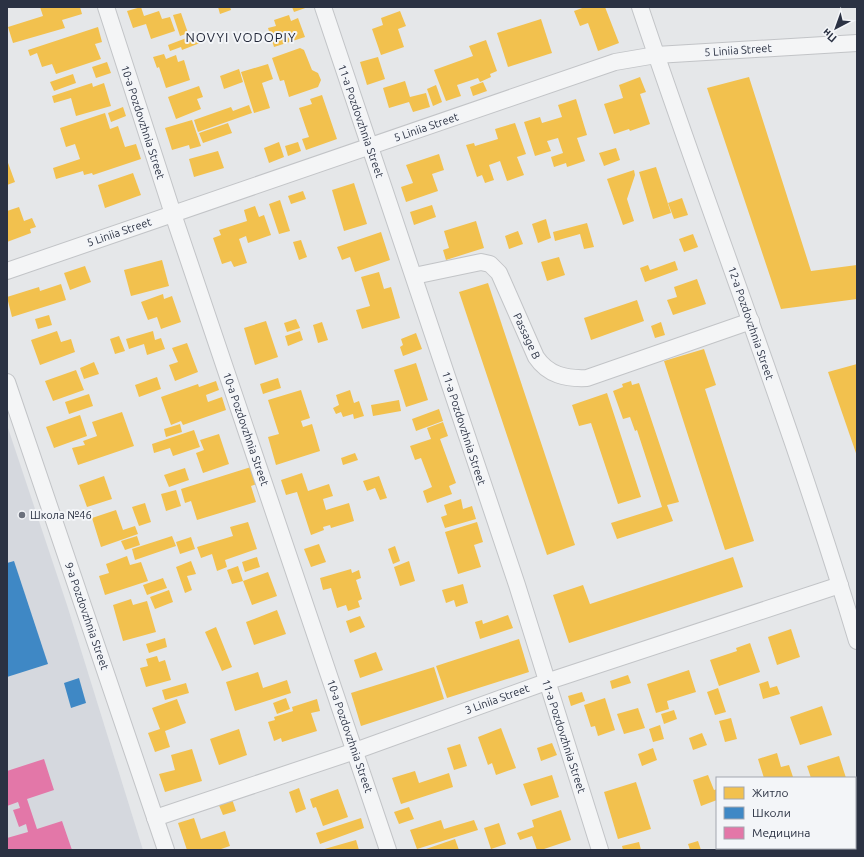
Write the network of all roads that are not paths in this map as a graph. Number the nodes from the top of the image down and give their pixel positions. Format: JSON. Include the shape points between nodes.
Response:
{"nodes":[{"id":1,"x":106,"y":7,"type":"edge"},
{"id":2,"x":323,"y":7,"type":"edge"},
{"id":3,"x":640,"y":7,"type":"edge"},
{"id":4,"x":857,"y":43,"type":"edge"},
{"id":5,"x":656,"y":56,"type":"junction"},
{"id":6,"x":369,"y":146,"type":"junction"},
{"id":7,"x":173,"y":214,"type":"junction"},
{"id":8,"x":7,"y":271,"type":"edge"},
{"id":9,"x":414,"y":276,"type":"junction"},
{"id":10,"x":751,"y":321,"type":"junction"},
{"id":11,"x":7,"y":382,"type":"edge"},
{"id":12,"x":840,"y":586,"type":"junction"},
{"id":13,"x":857,"y":641,"type":"edge"},
{"id":14,"x":546,"y":682,"type":"junction"},
{"id":15,"x":355,"y":751,"type":"junction"},
{"id":16,"x":155,"y":818,"type":"junction"},
{"id":17,"x":166,"y":850,"type":"edge"},
{"id":18,"x":388,"y":850,"type":"edge"},
{"id":19,"x":600,"y":850,"type":"edge"}],
"edges":[{"from":1,"to":7,"type":"street","name":"10-a Pozdovzhnia Street"},
{"from":2,"to":6,"type":"street","name":"11-a Pozdovzhnia Street"},
{"from":3,"to":5,"type":"street","name":"12-a Pozdovzhnia Street"},
{"from":4,"to":5,"type":"street","name":"5 Liniia Street"},
{"from":5,"to":6,"type":"street","name":"5 Liniia Street","via":[[615,62]]},
{"from":5,"to":10,"type":"street","name":"12-a Pozdovzhnia Street"},
{"from":6,"to":7,"type":"street","name":"5 Liniia Street"},
{"from":6,"to":9,"type":"street","name":"11-a Pozdovzhnia Street"},
{"from":7,"to":8,"type":"street","name":"5 Liniia Street"},
{"from":7,"to":15,"type":"street","name":"10-a Pozdovzhnia Street"},
{"from":9,"to":10,"type":"street","name":"Passage B","via":[[481,262],[490,264],[499,273],[536,357],[543,367],[569,379],[586,378]]},
{"from":9,"to":14,"type":"street","name":"11-a Pozdovzhnia Street","via":[[517,585]]},
{"from":10,"to":12,"type":"street","name":"12-a Pozdovzhnia Street"},
{"from":11,"to":16,"type":"street","name":"9-a Pozdovzhnia Street"},
{"from":12,"to":13,"type":"street","name":"12-a Pozdovzhnia Street"},
{"from":12,"to":14,"type":"street","name":"3 Liniia Street"},
{"from":14,"to":15,"type":"street","name":"3 Liniia Street"},
{"from":14,"to":19,"type":"street","name":"11-a Pozdovzhnia Street"},
{"from":15,"to":16,"type":"street","name":"3 Liniia Street"},
{"from":15,"to":18,"type":"street","name":"10-a Pozdovzhnia Street"},
{"from":16,"to":17,"type":"street","name":"9-a Pozdovzhnia Street"}]}
